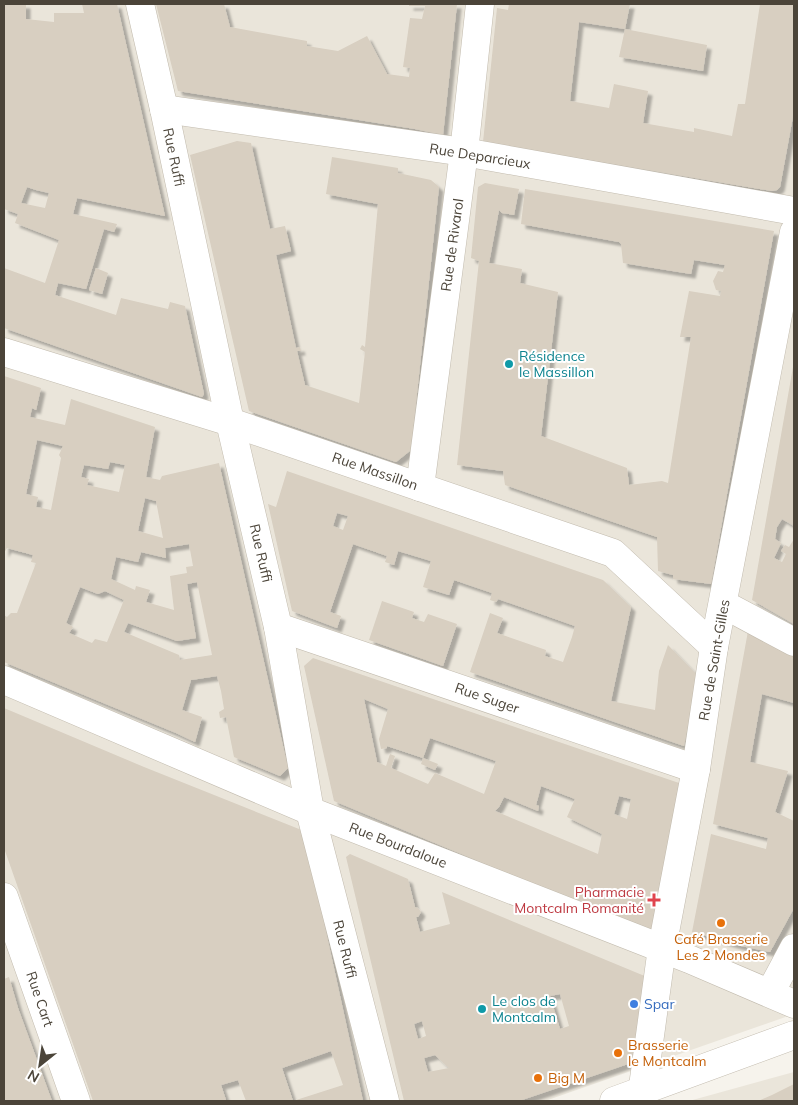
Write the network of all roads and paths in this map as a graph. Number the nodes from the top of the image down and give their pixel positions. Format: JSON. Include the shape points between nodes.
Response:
{"nodes":[{"id":1,"x":140,"y":4,"type":"edge"},
{"id":2,"x":480,"y":4,"type":"edge"},
{"id":3,"x":164,"y":109,"type":"junction"},
{"id":4,"x":464,"y":152,"type":"junction"},
{"id":5,"x":794,"y":211,"type":"edge"},
{"id":6,"x":794,"y":232,"type":"edge"},
{"id":7,"x":4,"y":352,"type":"edge"},
{"id":8,"x":230,"y":422,"type":"junction"},
{"id":9,"x":420,"y":487,"type":"junction"},
{"id":10,"x":723,"y":604,"type":"junction"},
{"id":11,"x":278,"y":627,"type":"junction"},
{"id":12,"x":794,"y":642,"type":"edge"},
{"id":13,"x":714,"y":646,"type":"junction"},
{"id":14,"x":4,"y":680,"type":"edge"},
{"id":15,"x":696,"y":769,"type":"junction"},
{"id":16,"x":310,"y":811,"type":"junction"},
{"id":17,"x":4,"y":897,"type":"edge"},
{"id":18,"x":662,"y":948,"type":"junction"},
{"id":19,"x":794,"y":948,"type":"edge"},
{"id":20,"x":770,"y":993,"type":"junction"},
{"id":21,"x":794,"y":1004,"type":"edge"},
{"id":22,"x":794,"y":1034,"type":"edge"},
{"id":23,"x":642,"y":1096,"type":"edge"},
{"id":24,"x":76,"y":1101,"type":"edge"},
{"id":25,"x":385,"y":1101,"type":"edge"},
{"id":26,"x":614,"y":1101,"type":"edge"}],
"edges":[{"from":1,"to":3,"type":"street","name":"Rue Ruffi"},
{"from":2,"to":4,"type":"street","name":"Rue de Rivarol"},
{"from":3,"to":4,"type":"street","name":"Rue Deparcieux"},
{"from":3,"to":8,"type":"street","name":"Rue Ruffi"},
{"from":4,"to":5,"type":"street","name":"Rue Deparcieux"},
{"from":4,"to":9,"type":"street","name":"Rue de Rivarol"},
{"from":6,"to":10,"type":"street","name":"Rue de Saint-Gilles"},
{"from":7,"to":8,"type":"street","name":"Rue Massillon"},
{"from":8,"to":9,"type":"street","name":"Rue Massillon"},
{"from":8,"to":11,"type":"street","name":"Rue Ruffi"},
{"from":9,"to":13,"type":"street","name":"Rue Massillon","via":[[613,553]]},
{"from":10,"to":12,"type":"street"},
{"from":10,"to":13,"type":"street","name":"Rue de Saint-Gilles"},
{"from":11,"to":15,"type":"street","name":"Rue Suger"},
{"from":11,"to":16,"type":"street","name":"Rue Ruffi"},
{"from":13,"to":15,"type":"street","name":"Rue de Saint-Gilles"},
{"from":14,"to":16,"type":"street","name":"Rue Bourdaloue"},
{"from":15,"to":18,"type":"street","name":"Rue de Saint-Gilles"},
{"from":16,"to":18,"type":"street","name":"Rue Bourdaloue"},
{"from":16,"to":25,"type":"street","name":"Rue Ruffi"},
{"from":17,"to":24,"type":"street","name":"Rue Cart"},
{"from":18,"to":20,"type":"street","name":"Rue Bourdaloue"},
{"from":18,"to":23,"type":"street","name":"Rue de Saint-Gilles"},
{"from":19,"to":20,"type":"street"},
{"from":20,"to":21,"type":"street","name":"Rue Bourdaloue"},
{"from":22,"to":23,"type":"street"},
{"from":23,"to":26,"type":"street"}]}
